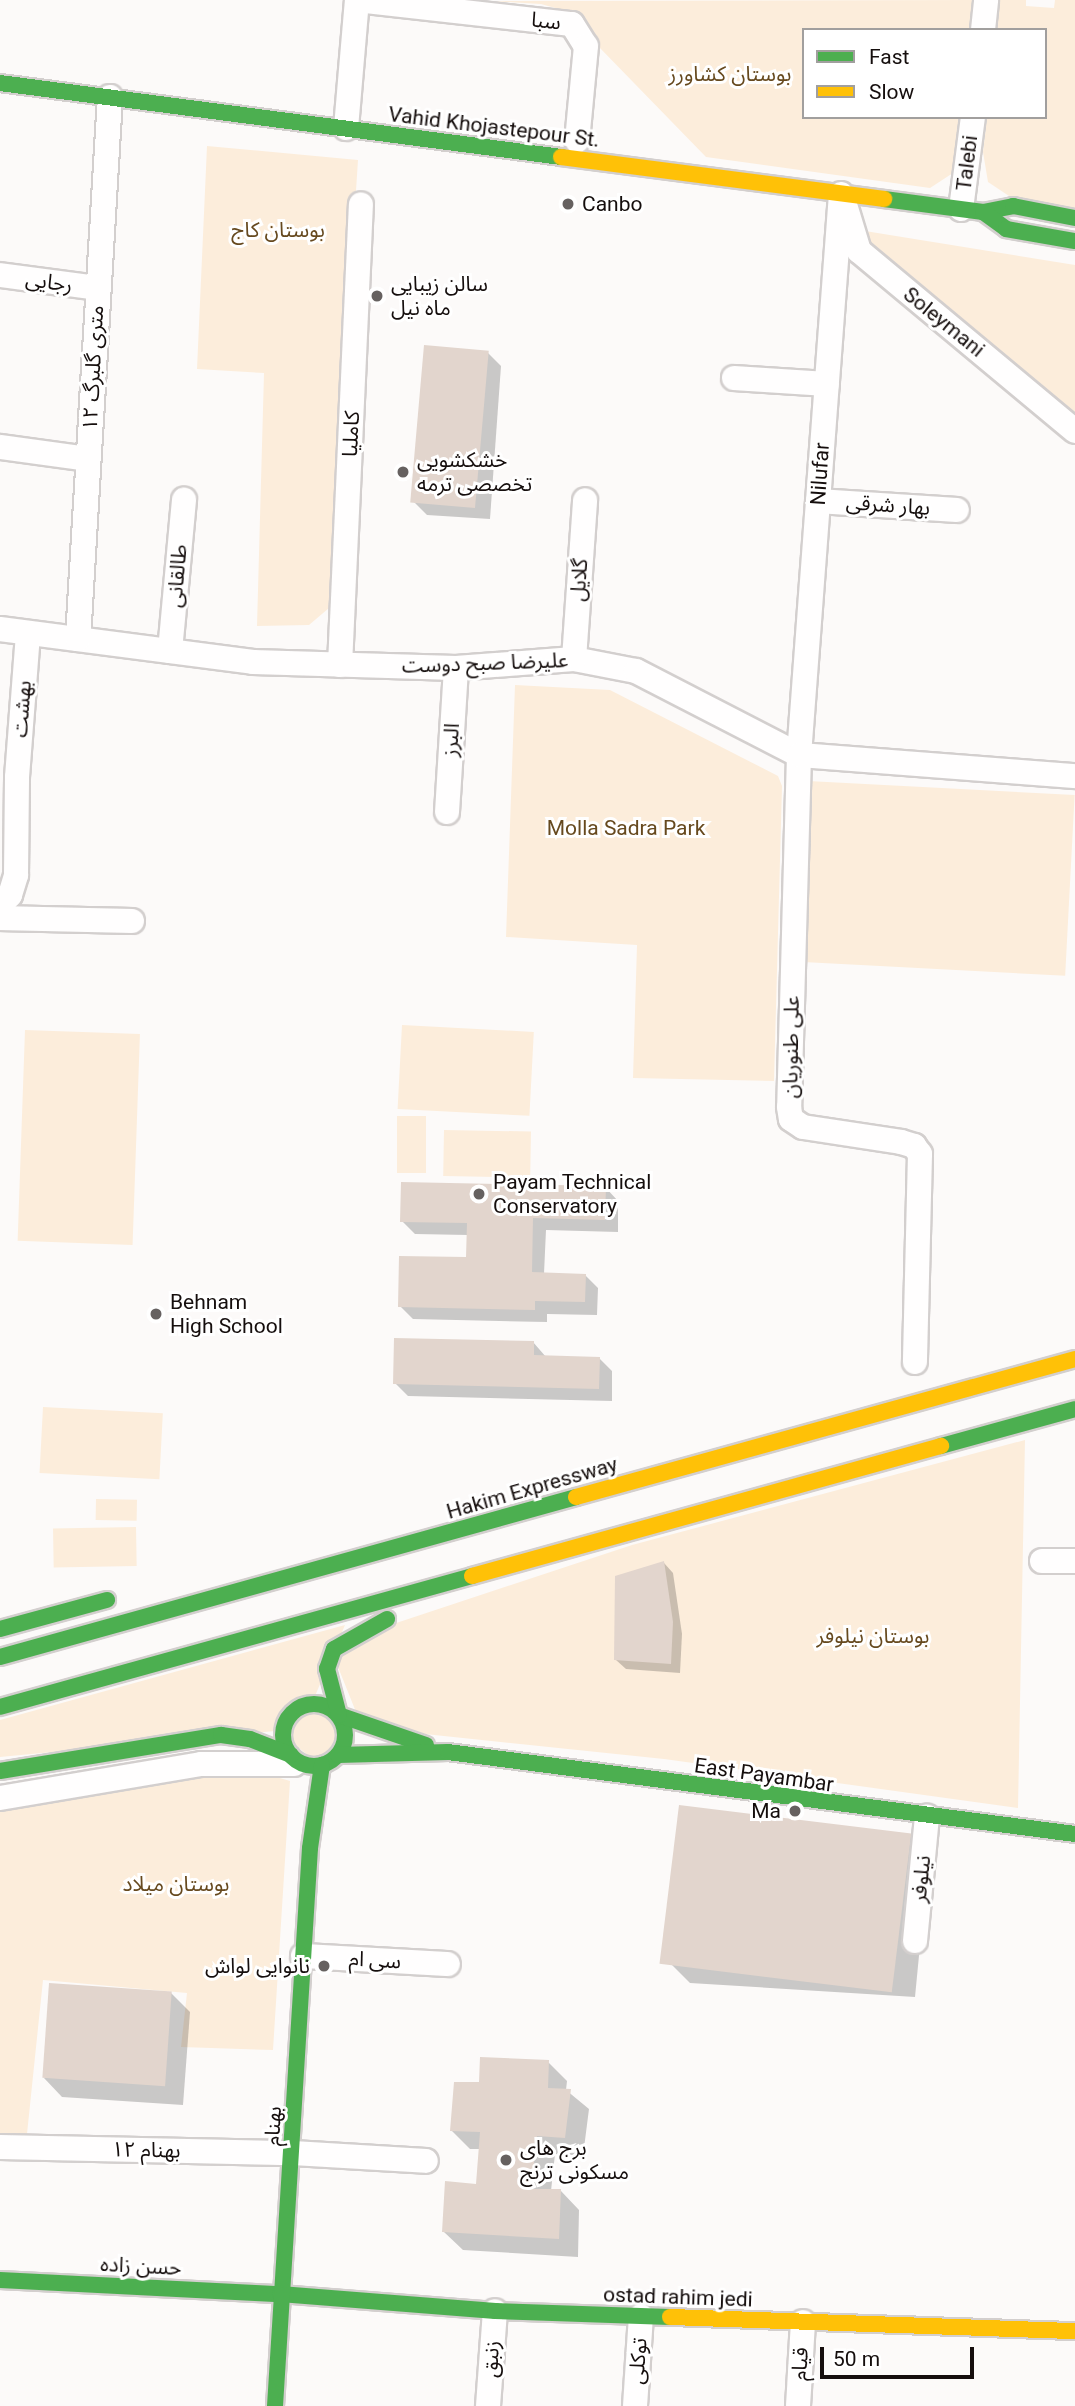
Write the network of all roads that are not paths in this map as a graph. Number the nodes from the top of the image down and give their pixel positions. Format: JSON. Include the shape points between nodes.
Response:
{"nodes":[{"id":1,"x":357,"y":0,"type":"edge"},
{"id":2,"x":986,"y":0,"type":"edge"},
{"id":3,"x":982,"y":28,"type":"edge"},
{"id":4,"x":0,"y":83,"type":"edge"},
{"id":5,"x":110,"y":97,"type":"junction"},
{"id":6,"x":973,"y":119,"type":"edge"},
{"id":7,"x":346,"y":128,"type":"junction"},
{"id":8,"x":577,"y":141,"type":"dead end"},
{"id":9,"x":841,"y":194,"type":"junction"},
{"id":10,"x":361,"y":204,"type":"dead end"},
{"id":11,"x":972,"y":211,"type":"junction"},
{"id":12,"x":1075,"y":218,"type":"edge"},
{"id":13,"x":1075,"y":241,"type":"edge"},
{"id":14,"x":0,"y":275,"type":"edge"},
{"id":15,"x":98,"y":288,"type":"junction"},
{"id":16,"x":734,"y":377,"type":"dead end"},
{"id":17,"x":827,"y":384,"type":"junction"},
{"id":18,"x":1075,"y":431,"type":"edge"},
{"id":19,"x":0,"y":447,"type":"edge"},
{"id":20,"x":88,"y":459,"type":"junction"},
{"id":21,"x":184,"y":500,"type":"dead end"},
{"id":22,"x":585,"y":500,"type":"dead end"},
{"id":23,"x":818,"y":501,"type":"junction"},
{"id":24,"x":957,"y":510,"type":"dead end"},
{"id":25,"x":0,"y":629,"type":"edge"},
{"id":26,"x":28,"y":633,"type":"junction"},
{"id":27,"x":78,"y":639,"type":"junction"},
{"id":28,"x":170,"y":651,"type":"junction"},
{"id":29,"x":574,"y":659,"type":"junction"},
{"id":30,"x":340,"y":665,"type":"junction"},
{"id":31,"x":456,"y":668,"type":"junction"},
{"id":32,"x":799,"y":755,"type":"junction"},
{"id":33,"x":1075,"y":776,"type":"edge"},
{"id":34,"x":447,"y":811,"type":"dead end"},
{"id":35,"x":0,"y":906,"type":"edge"},
{"id":36,"x":0,"y":918,"type":"edge"},
{"id":37,"x":132,"y":921,"type":"dead end"},
{"id":38,"x":1075,"y":1359,"type":"edge"},
{"id":39,"x":915,"y":1362,"type":"dead end"},
{"id":40,"x":1075,"y":1409,"type":"edge"},
{"id":41,"x":1042,"y":1561,"type":"dead end"},
{"id":42,"x":1075,"y":1561,"type":"edge"},
{"id":43,"x":320,"y":1569,"type":"junction"},
{"id":44,"x":465,"y":1581,"type":"junction"},
{"id":45,"x":188,"y":1586,"type":"dead end"},
{"id":46,"x":124,"y":1596,"type":"dead end"},
{"id":47,"x":0,"y":1629,"type":"edge"},
{"id":48,"x":0,"y":1657,"type":"edge"},
{"id":49,"x":0,"y":1707,"type":"edge"},
{"id":50,"x":339,"y":1715,"type":"junction"},
{"id":51,"x":449,"y":1752,"type":"junction"},
{"id":52,"x":338,"y":1755,"type":"junction"},
{"id":53,"x":305,"y":1762,"type":"junction"},
{"id":54,"x":0,"y":1771,"type":"edge"},
{"id":55,"x":0,"y":1798,"type":"edge"},
{"id":56,"x":927,"y":1817,"type":"junction"},
{"id":57,"x":1075,"y":1834,"type":"edge"},
{"id":58,"x":915,"y":1941,"type":"dead end"},
{"id":59,"x":303,"y":1956,"type":"junction"},
{"id":60,"x":448,"y":1964,"type":"dead end"},
{"id":61,"x":0,"y":2147,"type":"edge"},
{"id":62,"x":293,"y":2153,"type":"junction"},
{"id":63,"x":426,"y":2161,"type":"dead end"},
{"id":64,"x":0,"y":2280,"type":"edge"},
{"id":65,"x":280,"y":2294,"type":"junction"},
{"id":66,"x":495,"y":2311,"type":"junction"},
{"id":67,"x":641,"y":2316,"type":"junction"},
{"id":68,"x":803,"y":2322,"type":"junction"},
{"id":69,"x":1075,"y":2332,"type":"edge"},
{"id":70,"x":275,"y":2406,"type":"edge"},
{"id":71,"x":488,"y":2406,"type":"edge"},
{"id":72,"x":635,"y":2406,"type":"edge"},
{"id":73,"x":798,"y":2406,"type":"edge"}],
"edges":[{"from":1,"to":7,"type":"street"},
{"from":1,"to":8,"type":"street","name":"سبا","via":[[572,24],[586,46]]},
{"from":2,"to":3,"type":"street"},
{"from":4,"to":5,"type":"main road","name":"Vahid Khojastepour St."},
{"from":5,"to":7,"type":"main road","name":"Vahid Khojastepour St."},
{"from":5,"to":15,"type":"street","name":"۱۲ متری گلبرگ"},
{"from":6,"to":11,"type":"street","name":"Talebi"},
{"from":7,"to":9,"type":"main road","name":"Vahid Khojastepour St."},
{"from":9,"to":11,"type":"main road","name":"Vahid Khojastepour St."},
{"from":9,"to":17,"type":"street","name":"Nilufar"},
{"from":9,"to":18,"type":"street","name":"Soleymani","via":[[859,251]]},
{"from":10,"to":30,"type":"street","name":"کاملیا"},
{"from":11,"to":12,"type":"main road","name":"Vahid Khojastepour St.","via":[[1013,206]]},
{"from":11,"to":13,"type":"main road","name":"Vahid Khojastepour St.","via":[[1006,229]]},
{"from":14,"to":15,"type":"street","name":"رجایی"},
{"from":15,"to":20,"type":"street","name":"۱۲ متری گلبرگ"},
{"from":16,"to":17,"type":"street"},
{"from":17,"to":23,"type":"street","name":"Nilufar"},
{"from":19,"to":20,"type":"street"},
{"from":20,"to":27,"type":"street","name":"۱۲ متری گلبرگ"},
{"from":21,"to":28,"type":"street","name":"طالقانی"},
{"from":22,"to":29,"type":"street","name":"گلایل"},
{"from":23,"to":24,"type":"street","name":"بهار شرقی"},
{"from":23,"to":32,"type":"street","name":"Nilufar"},
{"from":25,"to":26,"type":"street","name":"علیرضا صبح دوست"},
{"from":26,"to":27,"type":"street","name":"علیرضا صبح دوست"},
{"from":26,"to":35,"type":"street","name":"بهشت","via":[[17,777],[16,875],[10,895]]},
{"from":27,"to":28,"type":"street","name":"علیرضا صبح دوست"},
{"from":28,"to":30,"type":"street","name":"علیرضا صبح دوست","via":[[253,662]]},
{"from":29,"to":31,"type":"street","name":"علیرضا صبح دوست"},
{"from":29,"to":32,"type":"street","name":"علیرضا صبح دوست","via":[[636,671]]},
{"from":30,"to":31,"type":"street","name":"علیرضا صبح دوست"},
{"from":31,"to":34,"type":"street","name":"البرز"},
{"from":32,"to":33,"type":"street","name":"علیرضا صبح دوست"},
{"from":32,"to":39,"type":"street","name":"علی طنوریان","via":[[789,1107],[792,1119],[803,1127],[901,1142],[914,1146],[920,1154]]},
{"from":36,"to":37,"type":"street"},
{"from":38,"to":43,"type":"main road","name":"Hakim Expressway"},
{"from":40,"to":44,"type":"main road"},
{"from":41,"to":42,"type":"street"},
{"from":43,"to":45,"type":"main road"},
{"from":43,"to":48,"type":"main road","name":"Hakim Expressway"},
{"from":44,"to":49,"type":"main road"},
{"from":44,"to":50,"type":"main road","via":[[345,1639],[334,1649],[327,1669]]},
{"from":46,"to":47,"type":"main road"},
{"from":50,"to":51,"type":"main road","name":"East Payambar"},
{"from":50,"to":52,"type":"main road","via":[[346,1735]]},
{"from":50,"to":53,"type":"main road","via":[[315,1704],[298,1709],[284,1730]]},
{"from":51,"to":52,"type":"main road","name":"East Payambar"},
{"from":51,"to":56,"type":"main road","name":"East Payambar"},
{"from":52,"to":53,"type":"main road"},
{"from":53,"to":54,"type":"main road","via":[[250,1739],[221,1735]]},
{"from":53,"to":55,"type":"street","via":[[201,1764]]},
{"from":53,"to":59,"type":"main road","name":"بهنام","via":[[302,1792],[310,1847]]},
{"from":56,"to":57,"type":"main road","name":"East Payambar"},
{"from":56,"to":58,"type":"street","name":"نیلوفر"},
{"from":59,"to":60,"type":"street","name":"سی ام"},
{"from":59,"to":62,"type":"main road","name":"بهنام"},
{"from":61,"to":62,"type":"street","name":"بهنام ۱۲"},
{"from":62,"to":63,"type":"street","name":"بهنام ۱۲"},
{"from":62,"to":65,"type":"main road","name":"بهنام"},
{"from":64,"to":65,"type":"main road","name":"حسن زاده"},
{"from":65,"to":66,"type":"main road","name":"ostad rahim jedi"},
{"from":65,"to":70,"type":"main road","name":"بهنام"},
{"from":66,"to":67,"type":"main road","name":"ostad rahim jedi"},
{"from":66,"to":71,"type":"street","name":"زنبق"},
{"from":67,"to":68,"type":"main road","name":"ostad rahim jedi"},
{"from":67,"to":72,"type":"street","name":"توکلی"},
{"from":68,"to":69,"type":"main road","name":"ostad rahim jedi"},
{"from":68,"to":73,"type":"street","name":"قیام"}]}
